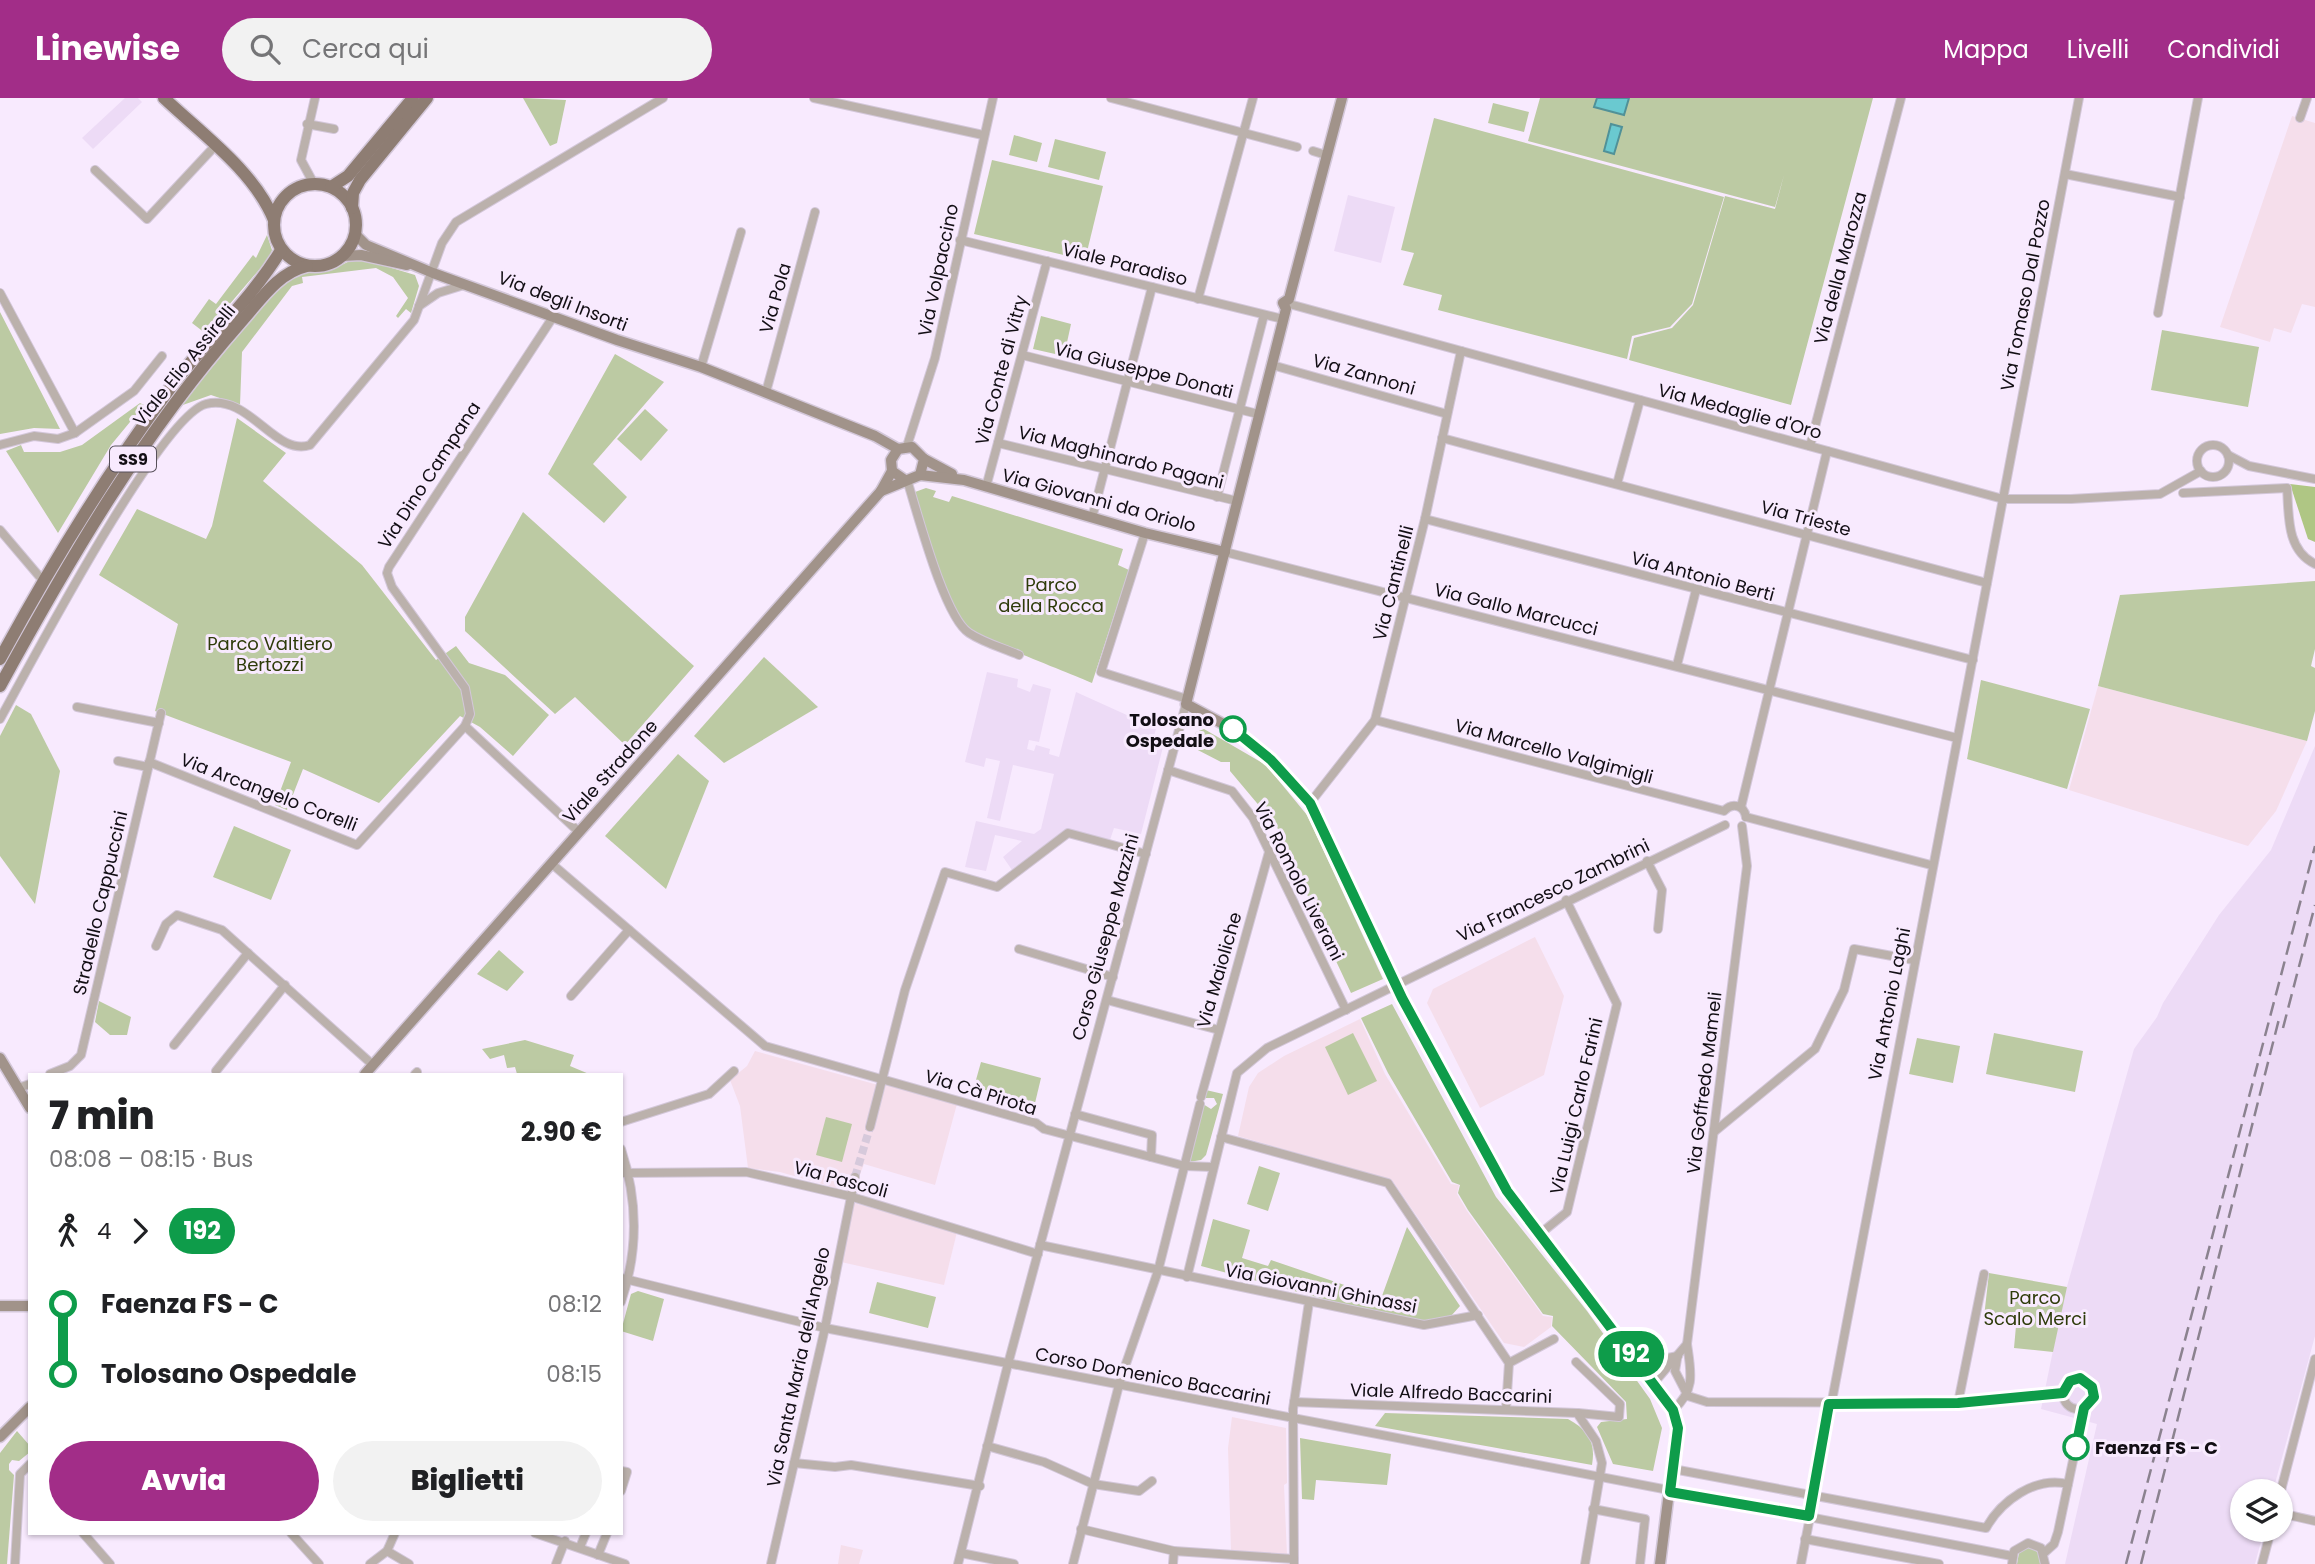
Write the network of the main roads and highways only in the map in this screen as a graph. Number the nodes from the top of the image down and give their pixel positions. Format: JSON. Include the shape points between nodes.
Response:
{"nodes":[{"id":1,"x":164,"y":98,"type":"edge"},
{"id":2,"x":413,"y":98,"type":"edge"},
{"id":3,"x":427,"y":98,"type":"edge"},
{"id":4,"x":1342,"y":98,"type":"edge"},
{"id":5,"x":239,"y":169,"type":"junction"},
{"id":6,"x":331,"y":187,"type":"junction"},
{"id":7,"x":287,"y":195,"type":"junction"},
{"id":8,"x":352,"y":209,"type":"junction"},
{"id":9,"x":274,"y":220,"type":"junction"},
{"id":10,"x":355,"y":234,"type":"junction"},
{"id":11,"x":281,"y":250,"type":"junction"},
{"id":12,"x":342,"y":257,"type":"junction"},
{"id":13,"x":307,"y":266,"type":"junction"},
{"id":14,"x":423,"y":269,"type":"junction"},
{"id":15,"x":876,"y":436,"type":"junction"},
{"id":16,"x":902,"y":448,"type":"junction"},
{"id":17,"x":924,"y":459,"type":"junction"},
{"id":18,"x":892,"y":465,"type":"junction"},
{"id":19,"x":920,"y":475,"type":"junction"},
{"id":20,"x":906,"y":480,"type":"junction"},
{"id":21,"x":964,"y":480,"type":"junction"},
{"id":22,"x":881,"y":491,"type":"junction"},
{"id":23,"x":1225,"y":552,"type":"junction"},
{"id":24,"x":0,"y":659,"type":"edge"},
{"id":25,"x":0,"y":686,"type":"edge"},
{"id":26,"x":2,"y":1065,"type":"edge"},
{"id":27,"x":366,"y":1073,"type":"edge"},
{"id":28,"x":28,"y":1105,"type":"edge"},
{"id":29,"x":0,"y":1306,"type":"edge"},
{"id":30,"x":28,"y":1306,"type":"edge"},
{"id":31,"x":28,"y":1409,"type":"edge"},
{"id":32,"x":0,"y":1437,"type":"edge"},
{"id":33,"x":1660,"y":1564,"type":"edge"}],
"edges":[{"from":1,"to":5,"type":"main road"},
{"from":2,"to":6,"type":"main road","via":[[348,176]]},
{"from":3,"to":8,"type":"main road","via":[[360,180]]},
{"from":4,"to":23,"type":"main road","name":"Corso Giuseppe Mazzini"},
{"from":5,"to":7,"type":"main road","via":[[271,194]]},
{"from":5,"to":9,"type":"main road"},
{"from":6,"to":7,"type":"main road","via":[[314,184]]},
{"from":6,"to":8,"type":"main road"},
{"from":7,"to":9,"type":"main road"},
{"from":8,"to":10,"type":"main road"},
{"from":9,"to":11,"type":"main road"},
{"from":10,"to":12,"type":"main road"},
{"from":10,"to":14,"type":"main road","name":"Via degli Insorti","via":[[366,245]]},
{"from":11,"to":13,"type":"main road"},
{"from":11,"to":24,"type":"main road","name":"Viale Elio Assirelli","number":"SS9","via":[[122,455]]},
{"from":12,"to":13,"type":"main road","number":"SS9","via":[[319,267]]},
{"from":12,"to":14,"type":"main road","name":"Via degli Insorti","via":[[361,254]]},
{"from":13,"to":25,"type":"main road","name":"Viale Elio Assirelli","number":"SS9","via":[[289,270],[279,279],[135,456]]},
{"from":14,"to":15,"type":"main road","name":"Via degli Insorti","via":[[701,367]]},
{"from":15,"to":16,"type":"main road","name":"Via degli Insorti"},
{"from":15,"to":18,"type":"main road"},
{"from":16,"to":17,"type":"main road","via":[[916,449]]},
{"from":16,"to":18,"type":"main road"},
{"from":17,"to":19,"type":"main road"},
{"from":17,"to":21,"type":"main road","name":"Via Giovanni da Oriolo"},
{"from":18,"to":20,"type":"main road"},
{"from":18,"to":22,"type":"main road","name":"Viale Stradone"},
{"from":19,"to":20,"type":"main road"},
{"from":19,"to":21,"type":"main road","name":"Via Giovanni da Oriolo"},
{"from":20,"to":22,"type":"main road","name":"Viale Stradone"},
{"from":21,"to":23,"type":"main road","name":"Via Giovanni da Oriolo"},
{"from":22,"to":27,"type":"main road","name":"Viale Stradone"},
{"from":23,"to":33,"type":"main road","name":"Corso Giuseppe Mazzini","via":[[1186,702],[1238,732],[1310,803],[1396,987],[1507,1191],[1673,1410],[1678,1428]]},
{"from":26,"to":28,"type":"main road"},
{"from":29,"to":30,"type":"main road"},
{"from":31,"to":32,"type":"main road"}]}
